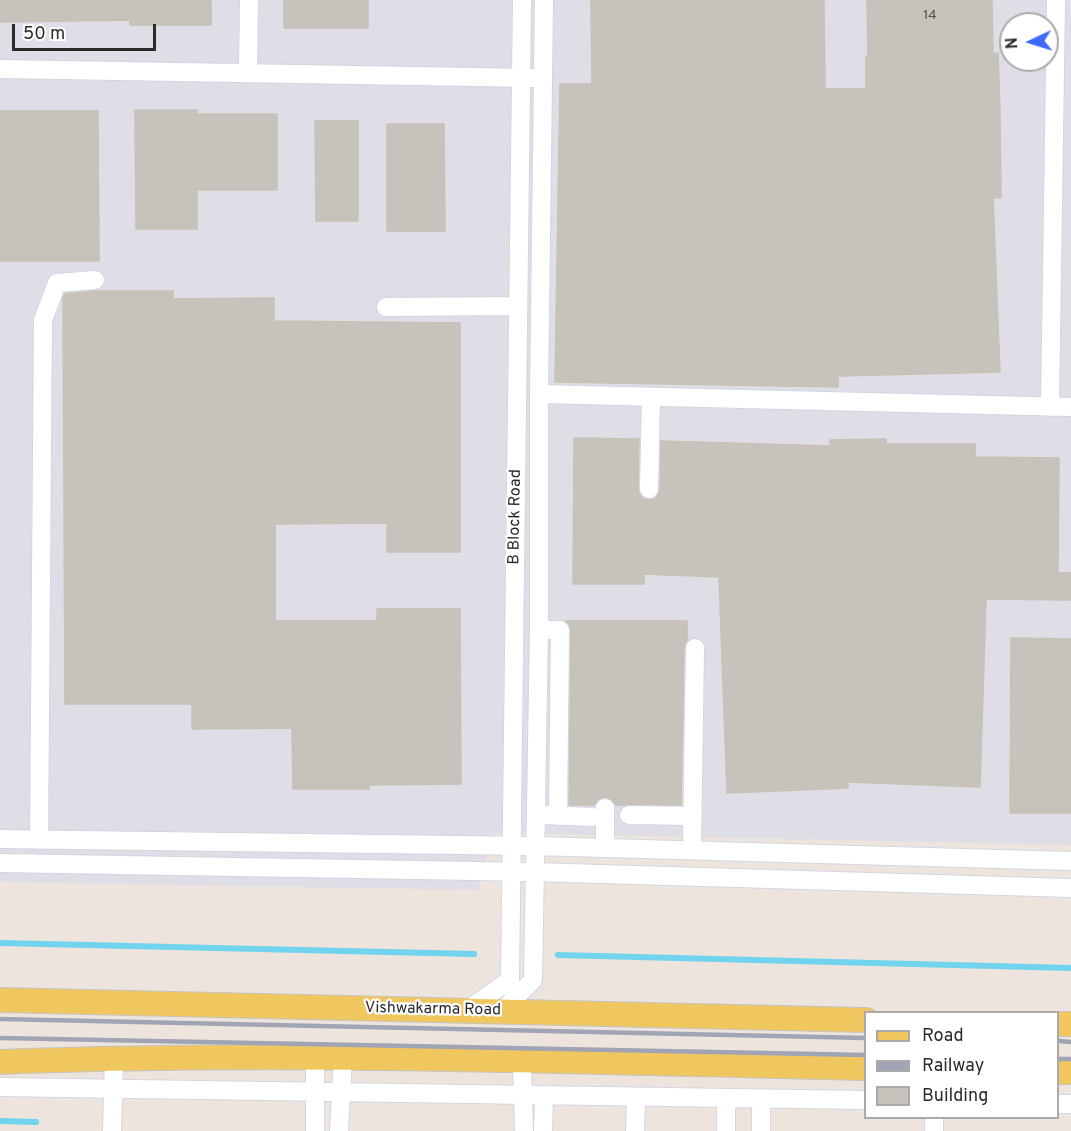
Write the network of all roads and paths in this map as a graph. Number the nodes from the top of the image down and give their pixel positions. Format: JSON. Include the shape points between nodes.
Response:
{"nodes":[{"id":1,"x":249,"y":0,"type":"edge"},
{"id":2,"x":522,"y":0,"type":"edge"},
{"id":3,"x":544,"y":0,"type":"edge"},
{"id":4,"x":1056,"y":0,"type":"edge"},
{"id":5,"x":0,"y":69,"type":"edge"},
{"id":6,"x":248,"y":73,"type":"junction"},
{"id":7,"x":521,"y":78,"type":"junction"},
{"id":8,"x":543,"y":78,"type":"junction"},
{"id":9,"x":95,"y":280,"type":"dead end"},
{"id":10,"x":518,"y":306,"type":"junction"},
{"id":11,"x":386,"y":307,"type":"dead end"},
{"id":12,"x":539,"y":394,"type":"junction"},
{"id":13,"x":651,"y":397,"type":"junction"},
{"id":14,"x":1050,"y":406,"type":"junction"},
{"id":15,"x":1071,"y":407,"type":"edge"},
{"id":16,"x":649,"y":489,"type":"dead end"},
{"id":17,"x":539,"y":630,"type":"junction"},
{"id":18,"x":694,"y":648,"type":"dead end"},
{"id":19,"x":535,"y":815,"type":"junction"},
{"id":20,"x":628,"y":815,"type":"dead end"},
{"id":21,"x":558,"y":816,"type":"junction"},
{"id":22,"x":693,"y":816,"type":"junction"},
{"id":23,"x":0,"y":839,"type":"edge"},
{"id":24,"x":39,"y":840,"type":"junction"},
{"id":25,"x":512,"y":846,"type":"junction"},
{"id":26,"x":534,"y":846,"type":"junction"},
{"id":27,"x":605,"y":848,"type":"junction"},
{"id":28,"x":692,"y":850,"type":"junction"},
{"id":29,"x":1071,"y":861,"type":"edge"},
{"id":30,"x":0,"y":863,"type":"edge"},
{"id":31,"x":511,"y":871,"type":"junction"},
{"id":32,"x":534,"y":872,"type":"junction"},
{"id":33,"x":1071,"y":888,"type":"edge"},
{"id":34,"x":0,"y":1000,"type":"edge"},
{"id":35,"x":466,"y":1011,"type":"junction"},
{"id":36,"x":501,"y":1012,"type":"junction"},
{"id":37,"x":864,"y":1020,"type":"edge"},
{"id":38,"x":114,"y":1058,"type":"junction"},
{"id":39,"x":315,"y":1059,"type":"junction"},
{"id":40,"x":343,"y":1059,"type":"junction"},
{"id":41,"x":522,"y":1061,"type":"junction"},
{"id":42,"x":0,"y":1062,"type":"edge"},
{"id":43,"x":864,"y":1068,"type":"edge"},
{"id":44,"x":0,"y":1087,"type":"edge"},
{"id":45,"x":113,"y":1088,"type":"junction"},
{"id":46,"x":315,"y":1092,"type":"junction"},
{"id":47,"x":341,"y":1092,"type":"junction"},
{"id":48,"x":525,"y":1095,"type":"junction"},
{"id":49,"x":544,"y":1095,"type":"junction"},
{"id":50,"x":636,"y":1097,"type":"junction"},
{"id":51,"x":726,"y":1098,"type":"junction"},
{"id":52,"x":761,"y":1099,"type":"junction"},
{"id":53,"x":864,"y":1101,"type":"edge"},
{"id":54,"x":112,"y":1131,"type":"edge"},
{"id":55,"x":315,"y":1131,"type":"edge"},
{"id":56,"x":339,"y":1131,"type":"edge"},
{"id":57,"x":524,"y":1131,"type":"edge"},
{"id":58,"x":543,"y":1131,"type":"edge"},
{"id":59,"x":635,"y":1131,"type":"edge"},
{"id":60,"x":726,"y":1131,"type":"edge"},
{"id":61,"x":761,"y":1131,"type":"edge"}],
"edges":[{"from":1,"to":6,"type":"street"},
{"from":2,"to":7,"type":"street","name":"B Block Road"},
{"from":3,"to":8,"type":"street"},
{"from":4,"to":14,"type":"street"},
{"from":5,"to":6,"type":"street"},
{"from":6,"to":7,"type":"street"},
{"from":7,"to":8,"type":"street"},
{"from":7,"to":10,"type":"street","name":"B Block Road"},
{"from":8,"to":12,"type":"street"},
{"from":9,"to":24,"type":"street","via":[[57,283],[43,320]]},
{"from":10,"to":11,"type":"street"},
{"from":10,"to":25,"type":"street","name":"B Block Road"},
{"from":12,"to":13,"type":"street"},
{"from":12,"to":17,"type":"street"},
{"from":13,"to":14,"type":"street"},
{"from":13,"to":16,"type":"street"},
{"from":14,"to":15,"type":"street"},
{"from":17,"to":19,"type":"street"},
{"from":17,"to":21,"type":"street","via":[[560,630]]},
{"from":18,"to":22,"type":"street"},
{"from":19,"to":21,"type":"street"},
{"from":19,"to":26,"type":"street"},
{"from":20,"to":22,"type":"street"},
{"from":21,"to":27,"type":"street","via":[[598,812]]},
{"from":22,"to":28,"type":"street"},
{"from":23,"to":24,"type":"street"},
{"from":24,"to":25,"type":"street"},
{"from":25,"to":26,"type":"street"},
{"from":25,"to":31,"type":"street","name":"B Block Road"},
{"from":26,"to":27,"type":"street"},
{"from":26,"to":32,"type":"street"},
{"from":27,"to":28,"type":"street"},
{"from":28,"to":29,"type":"street"},
{"from":30,"to":31,"type":"street"},
{"from":31,"to":32,"type":"street"},
{"from":31,"to":35,"type":"street","name":"B Block Road","via":[[510,980]]},
{"from":32,"to":33,"type":"street"},
{"from":32,"to":36,"type":"street","via":[[533,980]]},
{"from":34,"to":35,"type":"main road","name":"Vishwakarma Road"},
{"from":35,"to":36,"type":"main road","name":"Vishwakarma Road"},
{"from":36,"to":37,"type":"main road","name":"Vishwakarma Road"},
{"from":38,"to":39,"type":"main road"},
{"from":38,"to":42,"type":"main road"},
{"from":38,"to":45,"type":"street"},
{"from":39,"to":40,"type":"main road"},
{"from":39,"to":46,"type":"street"},
{"from":40,"to":41,"type":"main road"},
{"from":40,"to":47,"type":"street"},
{"from":41,"to":43,"type":"main road"},
{"from":41,"to":48,"type":"street"},
{"from":44,"to":45,"type":"street"},
{"from":45,"to":46,"type":"street"},
{"from":45,"to":54,"type":"street"},
{"from":46,"to":47,"type":"street"},
{"from":46,"to":55,"type":"street"},
{"from":47,"to":48,"type":"street"},
{"from":47,"to":56,"type":"street"},
{"from":48,"to":49,"type":"street"},
{"from":48,"to":57,"type":"street"},
{"from":49,"to":50,"type":"street"},
{"from":49,"to":58,"type":"street"},
{"from":50,"to":51,"type":"street"},
{"from":50,"to":59,"type":"street"},
{"from":51,"to":52,"type":"street"},
{"from":51,"to":60,"type":"street"},
{"from":52,"to":53,"type":"street"},
{"from":52,"to":61,"type":"street"}]}
